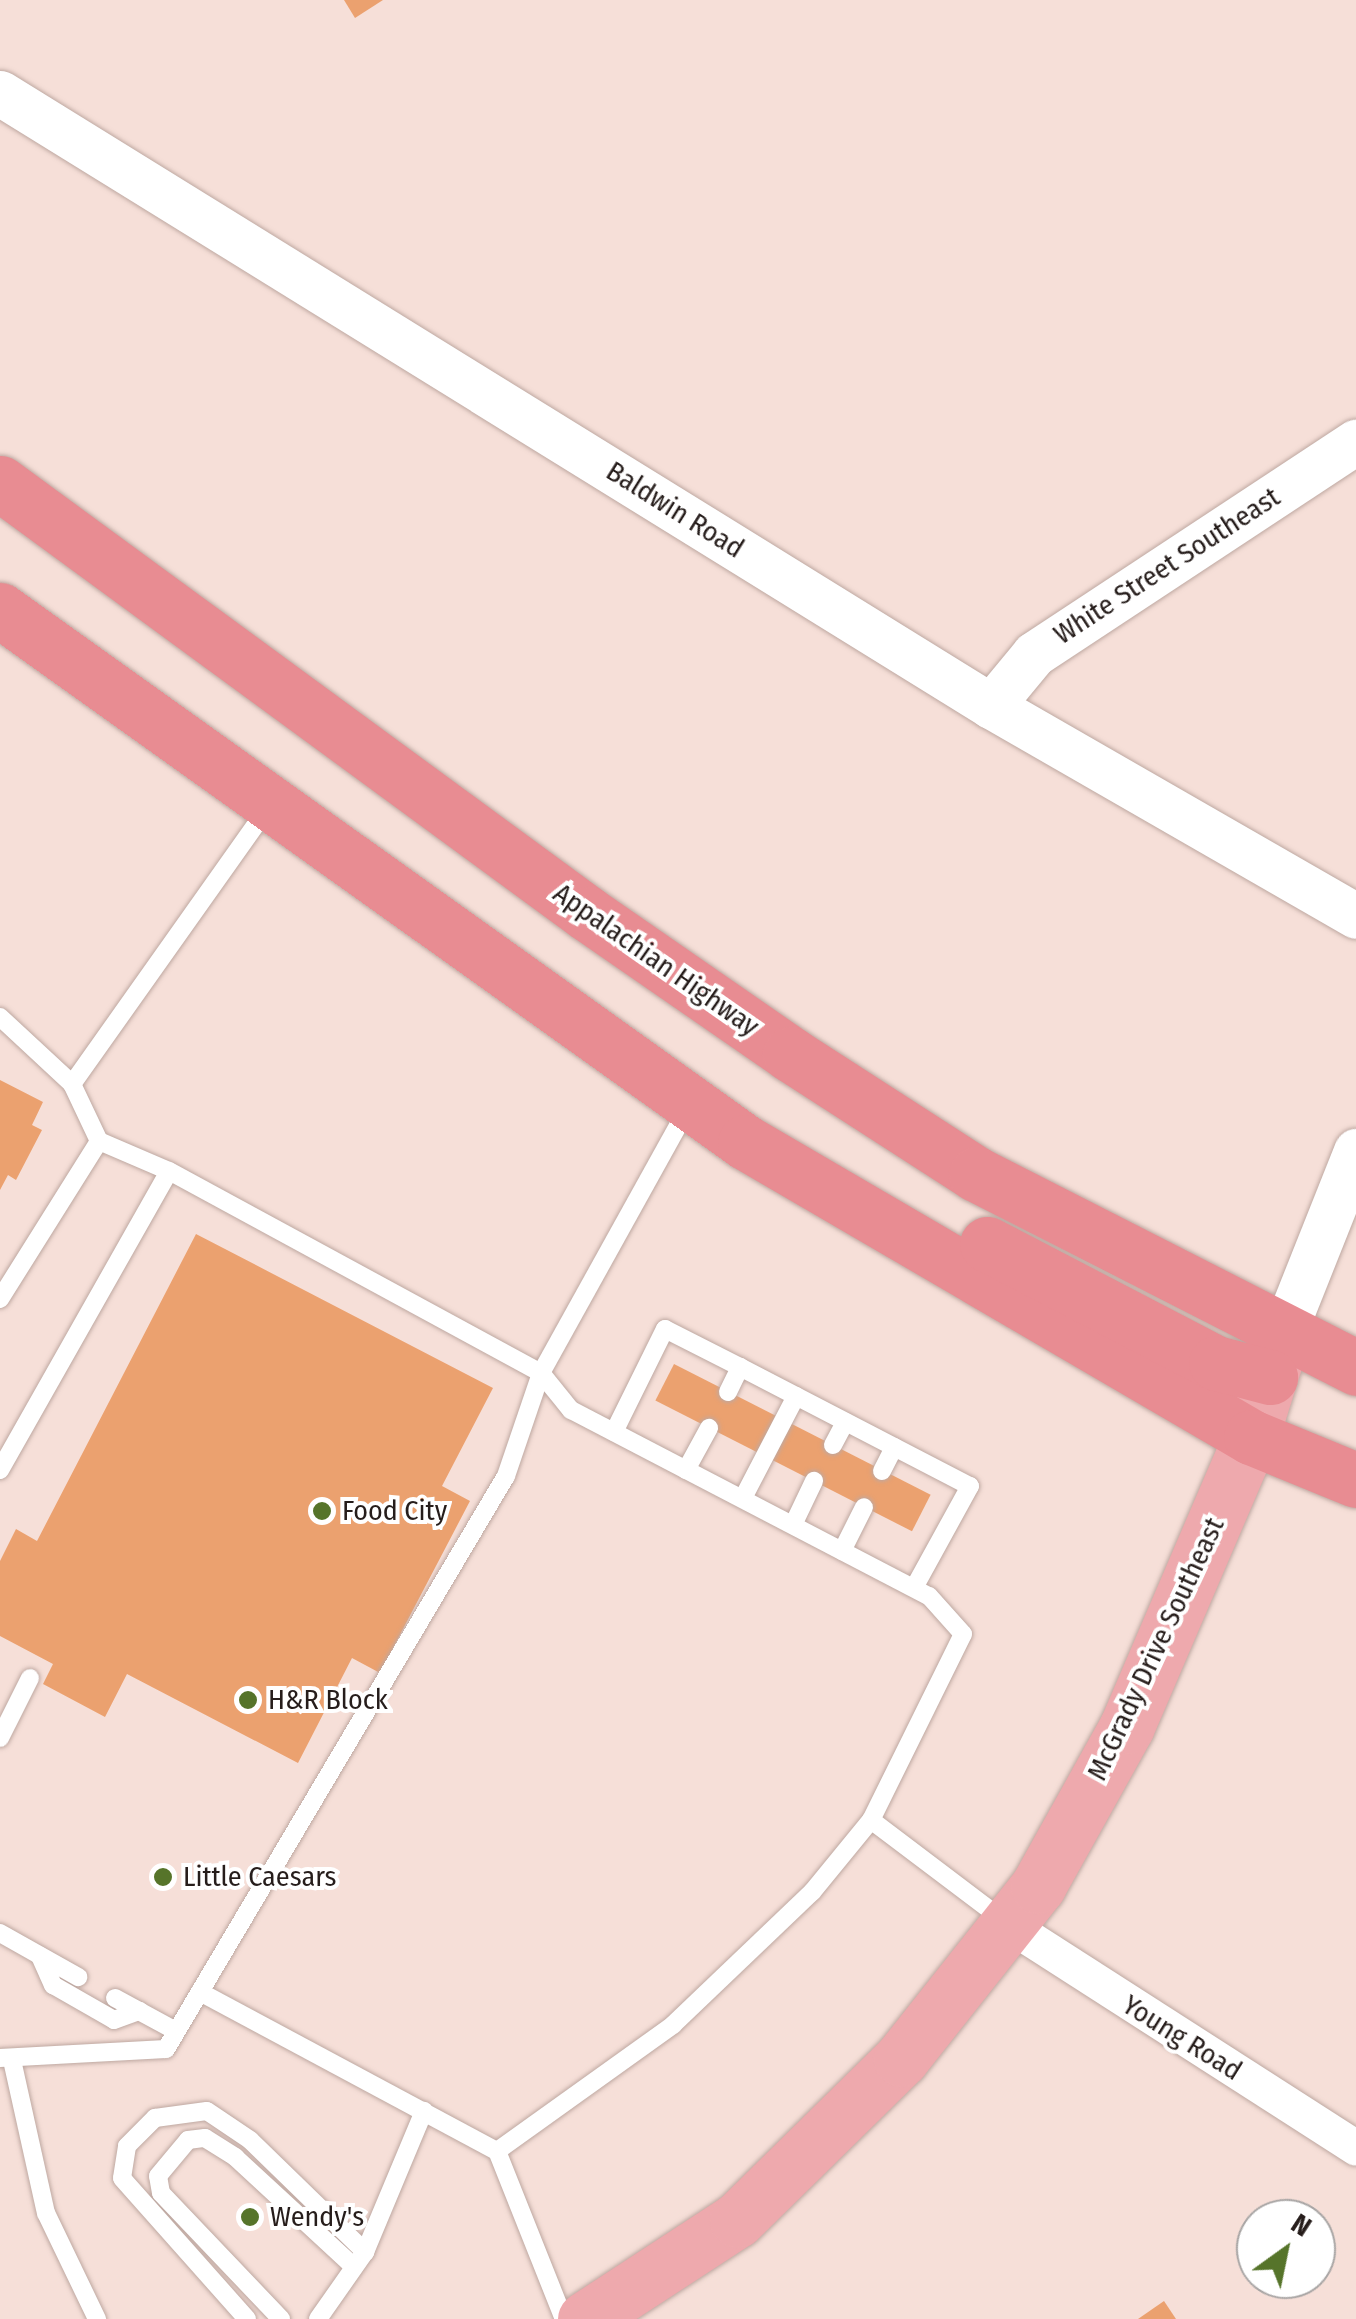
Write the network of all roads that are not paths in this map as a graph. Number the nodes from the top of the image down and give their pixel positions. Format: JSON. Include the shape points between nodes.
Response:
{"nodes":[{"id":1,"x":0,"y":93,"type":"edge"},
{"id":2,"x":1356,"y":442,"type":"edge"},
{"id":3,"x":0,"y":483,"type":"edge"},
{"id":4,"x":0,"y":610,"type":"edge"},
{"id":5,"x":991,"y":706,"type":"junction"},
{"id":6,"x":269,"y":806,"type":"junction"},
{"id":7,"x":1356,"y":916,"type":"edge"},
{"id":8,"x":0,"y":1017,"type":"edge"},
{"id":9,"x":72,"y":1084,"type":"junction"},
{"id":10,"x":690,"y":1105,"type":"junction"},
{"id":11,"x":99,"y":1141,"type":"junction"},
{"id":12,"x":744,"y":1142,"type":"junction"},
{"id":13,"x":1356,"y":1152,"type":"edge"},
{"id":14,"x":168,"y":1170,"type":"junction"},
{"id":15,"x":0,"y":1299,"type":"edge"},
{"id":16,"x":1277,"y":1355,"type":"junction"},
{"id":17,"x":740,"y":1368,"type":"junction"},
{"id":18,"x":1356,"y":1368,"type":"edge"},
{"id":19,"x":541,"y":1373,"type":"junction"},
{"id":20,"x":728,"y":1392,"type":"dead end"},
{"id":21,"x":796,"y":1396,"type":"junction"},
{"id":22,"x":844,"y":1422,"type":"junction"},
{"id":23,"x":709,"y":1428,"type":"dead end"},
{"id":24,"x":614,"y":1432,"type":"junction"},
{"id":25,"x":1251,"y":1437,"type":"junction"},
{"id":26,"x":833,"y":1445,"type":"dead end"},
{"id":27,"x":894,"y":1447,"type":"junction"},
{"id":28,"x":0,"y":1470,"type":"edge"},
{"id":29,"x":686,"y":1470,"type":"junction"},
{"id":30,"x":882,"y":1470,"type":"dead end"},
{"id":31,"x":1356,"y":1480,"type":"edge"},
{"id":32,"x":814,"y":1482,"type":"dead end"},
{"id":33,"x":742,"y":1498,"type":"junction"},
{"id":34,"x":864,"y":1507,"type":"dead end"},
{"id":35,"x":792,"y":1525,"type":"junction"},
{"id":36,"x":842,"y":1551,"type":"junction"},
{"id":37,"x":914,"y":1588,"type":"junction"},
{"id":38,"x":30,"y":1678,"type":"dead end"},
{"id":39,"x":0,"y":1738,"type":"edge"},
{"id":40,"x":870,"y":1820,"type":"junction"},
{"id":41,"x":1009,"y":1925,"type":"junction"},
{"id":42,"x":0,"y":1933,"type":"edge"},
{"id":43,"x":40,"y":1956,"type":"junction"},
{"id":44,"x":78,"y":1976,"type":"dead end"},
{"id":45,"x":200,"y":1992,"type":"junction"},
{"id":46,"x":115,"y":1998,"type":"dead end"},
{"id":47,"x":139,"y":2011,"type":"junction"},
{"id":48,"x":176,"y":2031,"type":"junction"},
{"id":49,"x":6,"y":2059,"type":"edge"},
{"id":50,"x":424,"y":2111,"type":"junction"},
{"id":51,"x":1356,"y":2148,"type":"edge"},
{"id":52,"x":497,"y":2151,"type":"junction"},
{"id":53,"x":359,"y":2260,"type":"junction"},
{"id":54,"x":97,"y":2319,"type":"edge"},
{"id":55,"x":248,"y":2319,"type":"edge"},
{"id":56,"x":281,"y":2319,"type":"edge"},
{"id":57,"x":318,"y":2319,"type":"edge"},
{"id":58,"x":564,"y":2319,"type":"edge"},
{"id":59,"x":585,"y":2319,"type":"edge"}],
"edges":[{"from":1,"to":5,"type":"street","name":"Baldwin Road"},
{"from":2,"to":5,"type":"street","name":"White Street Southeast","via":[[1034,654]]},
{"from":3,"to":16,"type":"highway","name":"Appalachian Highway","via":[[790,1054]]},
{"from":4,"to":6,"type":"highway"},
{"from":5,"to":7,"type":"street","name":"Baldwin Road"},
{"from":6,"to":9,"type":"lane"},
{"from":6,"to":10,"type":"highway"},
{"from":8,"to":9,"type":"lane"},
{"from":9,"to":11,"type":"lane"},
{"from":10,"to":12,"type":"highway"},
{"from":10,"to":19,"type":"lane"},
{"from":11,"to":14,"type":"lane"},
{"from":11,"to":15,"type":"lane"},
{"from":12,"to":16,"type":"highway","via":[[942,1223],[1237,1372]]},
{"from":12,"to":25,"type":"highway"},
{"from":13,"to":16,"type":"street","name":"McGrady Drive Southeast"},
{"from":14,"to":19,"type":"lane"},
{"from":14,"to":28,"type":"lane"},
{"from":16,"to":18,"type":"highway","name":"Appalachian Highway"},
{"from":16,"to":25,"type":"main road","name":"McGrady Drive Southeast"},
{"from":17,"to":20,"type":"lane"},
{"from":17,"to":21,"type":"lane"},
{"from":17,"to":24,"type":"lane","via":[[665,1329]]},
{"from":19,"to":24,"type":"lane","via":[[570,1410]]},
{"from":19,"to":45,"type":"lane","via":[[506,1476]]},
{"from":21,"to":22,"type":"lane"},
{"from":21,"to":33,"type":"lane"},
{"from":22,"to":26,"type":"lane"},
{"from":22,"to":27,"type":"lane"},
{"from":23,"to":29,"type":"lane"},
{"from":24,"to":29,"type":"lane"},
{"from":25,"to":31,"type":"highway"},
{"from":25,"to":41,"type":"main road","name":"McGrady Drive Southeast","via":[[1128,1726]]},
{"from":27,"to":30,"type":"lane"},
{"from":27,"to":37,"type":"lane","via":[[970,1486]]},
{"from":29,"to":33,"type":"lane"},
{"from":32,"to":35,"type":"lane"},
{"from":33,"to":35,"type":"lane"},
{"from":34,"to":36,"type":"lane"},
{"from":35,"to":36,"type":"lane"},
{"from":36,"to":37,"type":"lane"},
{"from":37,"to":40,"type":"lane","via":[[963,1634]]},
{"from":38,"to":39,"type":"lane"},
{"from":40,"to":41,"type":"lane"},
{"from":40,"to":52,"type":"lane","via":[[812,1892],[673,2026]]},
{"from":41,"to":51,"type":"street","name":"Young Road"},
{"from":41,"to":59,"type":"main road","name":"McGrady Drive Southeast","via":[[901,2059],[738,2220]]},
{"from":42,"to":43,"type":"lane"},
{"from":43,"to":44,"type":"lane"},
{"from":43,"to":47,"type":"lane","via":[[52,1985],[114,2020]]},
{"from":45,"to":48,"type":"lane"},
{"from":45,"to":50,"type":"lane"},
{"from":46,"to":47,"type":"lane"},
{"from":47,"to":48,"type":"lane"},
{"from":48,"to":49,"type":"lane","via":[[166,2049]]},
{"from":49,"to":54,"type":"lane","via":[[46,2213]]},
{"from":50,"to":52,"type":"lane"},
{"from":50,"to":53,"type":"lane"},
{"from":52,"to":58,"type":"lane"},
{"from":53,"to":55,"type":"lane","via":[[250,2140],[207,2111],[155,2118],[127,2146],[122,2178]]},
{"from":53,"to":56,"type":"lane","via":[[235,2157],[206,2138],[188,2140],[158,2176],[161,2194]]},
{"from":53,"to":57,"type":"lane"}]}
